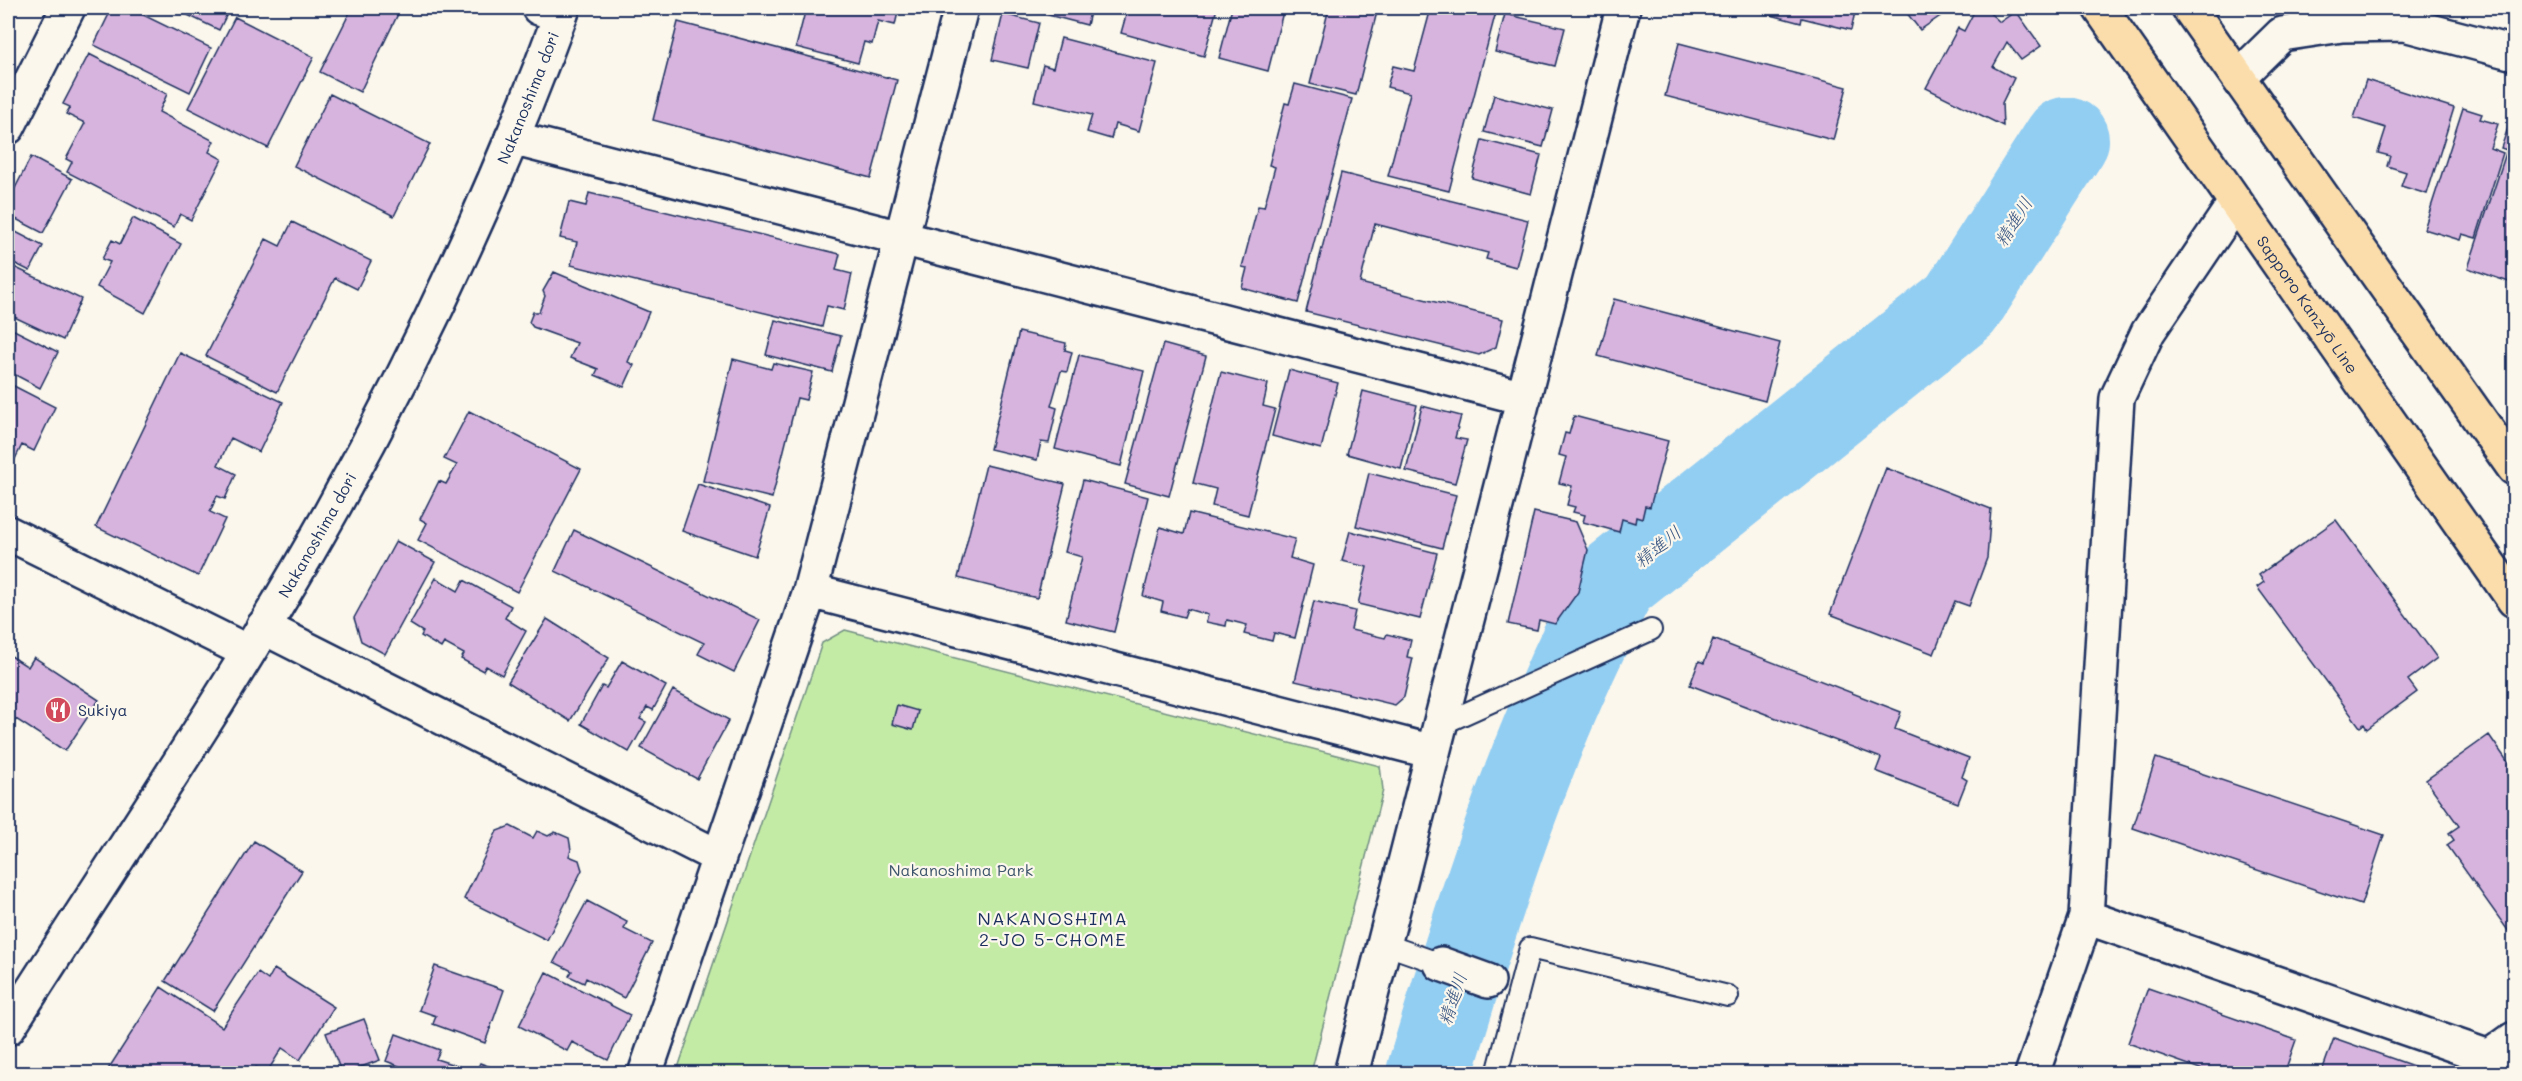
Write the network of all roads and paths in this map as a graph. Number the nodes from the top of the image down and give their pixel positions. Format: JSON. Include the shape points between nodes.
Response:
{"nodes":[{"id":1,"x":68,"y":8,"type":"edge"},
{"id":2,"x":961,"y":8,"type":"edge"},
{"id":3,"x":1623,"y":8,"type":"edge"},
{"id":4,"x":2100,"y":8,"type":"edge"},
{"id":5,"x":2189,"y":8,"type":"edge"},
{"id":6,"x":554,"y":10,"type":"edge"},
{"id":7,"x":2346,"y":16,"type":"edge"},
{"id":8,"x":2514,"y":53,"type":"edge"},
{"id":9,"x":2238,"y":76,"type":"junction"},
{"id":10,"x":8,"y":127,"type":"edge"},
{"id":11,"x":512,"y":138,"type":"junction"},
{"id":12,"x":2235,"y":203,"type":"junction"},
{"id":13,"x":902,"y":239,"type":"junction"},
{"id":14,"x":1524,"y":398,"type":"junction"},
{"id":15,"x":2514,"y":468,"type":"edge"},
{"id":16,"x":8,"y":533,"type":"edge"},
{"id":17,"x":810,"y":591,"type":"junction"},
{"id":18,"x":2514,"y":600,"type":"edge"},
{"id":19,"x":1651,"y":630,"type":"dead end"},
{"id":20,"x":256,"y":639,"type":"junction"},
{"id":21,"x":1436,"y":739,"type":"junction"},
{"id":22,"x":720,"y":857,"type":"junction"},
{"id":23,"x":2086,"y":917,"type":"junction"},
{"id":24,"x":1384,"y":944,"type":"junction"},
{"id":25,"x":1441,"y":964,"type":"joint"},
{"id":26,"x":1503,"y":986,"type":"junction"},
{"id":27,"x":1728,"y":996,"type":"dead end"},
{"id":28,"x":8,"y":1028,"type":"edge"},
{"id":29,"x":2496,"y":1057,"type":"edge"},
{"id":30,"x":645,"y":1074,"type":"edge"},
{"id":31,"x":1351,"y":1074,"type":"edge"},
{"id":32,"x":1497,"y":1074,"type":"edge"},
{"id":33,"x":2032,"y":1074,"type":"edge"}],
"edges":[{"from":1,"to":10,"type":"street"},
{"from":2,"to":13,"type":"street"},
{"from":3,"to":14,"type":"street"},
{"from":4,"to":12,"type":"main road","name":"Sapporo Kanzyō Line"},
{"from":5,"to":9,"type":"main road"},
{"from":6,"to":11,"type":"street","name":"Nakanoshima dori"},
{"from":7,"to":8,"type":"street","via":[[2404,24]]},
{"from":7,"to":9,"type":"street","via":[[2282,34]]},
{"from":9,"to":15,"type":"main road"},
{"from":11,"to":13,"type":"street"},
{"from":11,"to":20,"type":"street","name":"Nakanoshima dori","via":[[454,272],[399,384],[331,512]]},
{"from":12,"to":18,"type":"main road","name":"Sapporo Kanzyō Line"},
{"from":12,"to":23,"type":"street","via":[[2148,332],[2117,398]]},
{"from":13,"to":14,"type":"street"},
{"from":13,"to":17,"type":"street"},
{"from":14,"to":21,"type":"street"},
{"from":16,"to":20,"type":"street"},
{"from":17,"to":21,"type":"street"},
{"from":17,"to":22,"type":"street"},
{"from":19,"to":21,"type":"lane","via":[[1521,689]]},
{"from":20,"to":22,"type":"street"},
{"from":20,"to":28,"type":"street","name":"Nakanoshima dori"},
{"from":21,"to":24,"type":"street"},
{"from":22,"to":30,"type":"street"},
{"from":23,"to":29,"type":"street"},
{"from":23,"to":33,"type":"street"},
{"from":24,"to":25,"type":"lane"},
{"from":24,"to":31,"type":"street"},
{"from":25,"to":26,"type":"street"},
{"from":26,"to":27,"type":"lane","via":[[1530,948]]},
{"from":26,"to":32,"type":"lane"}]}
